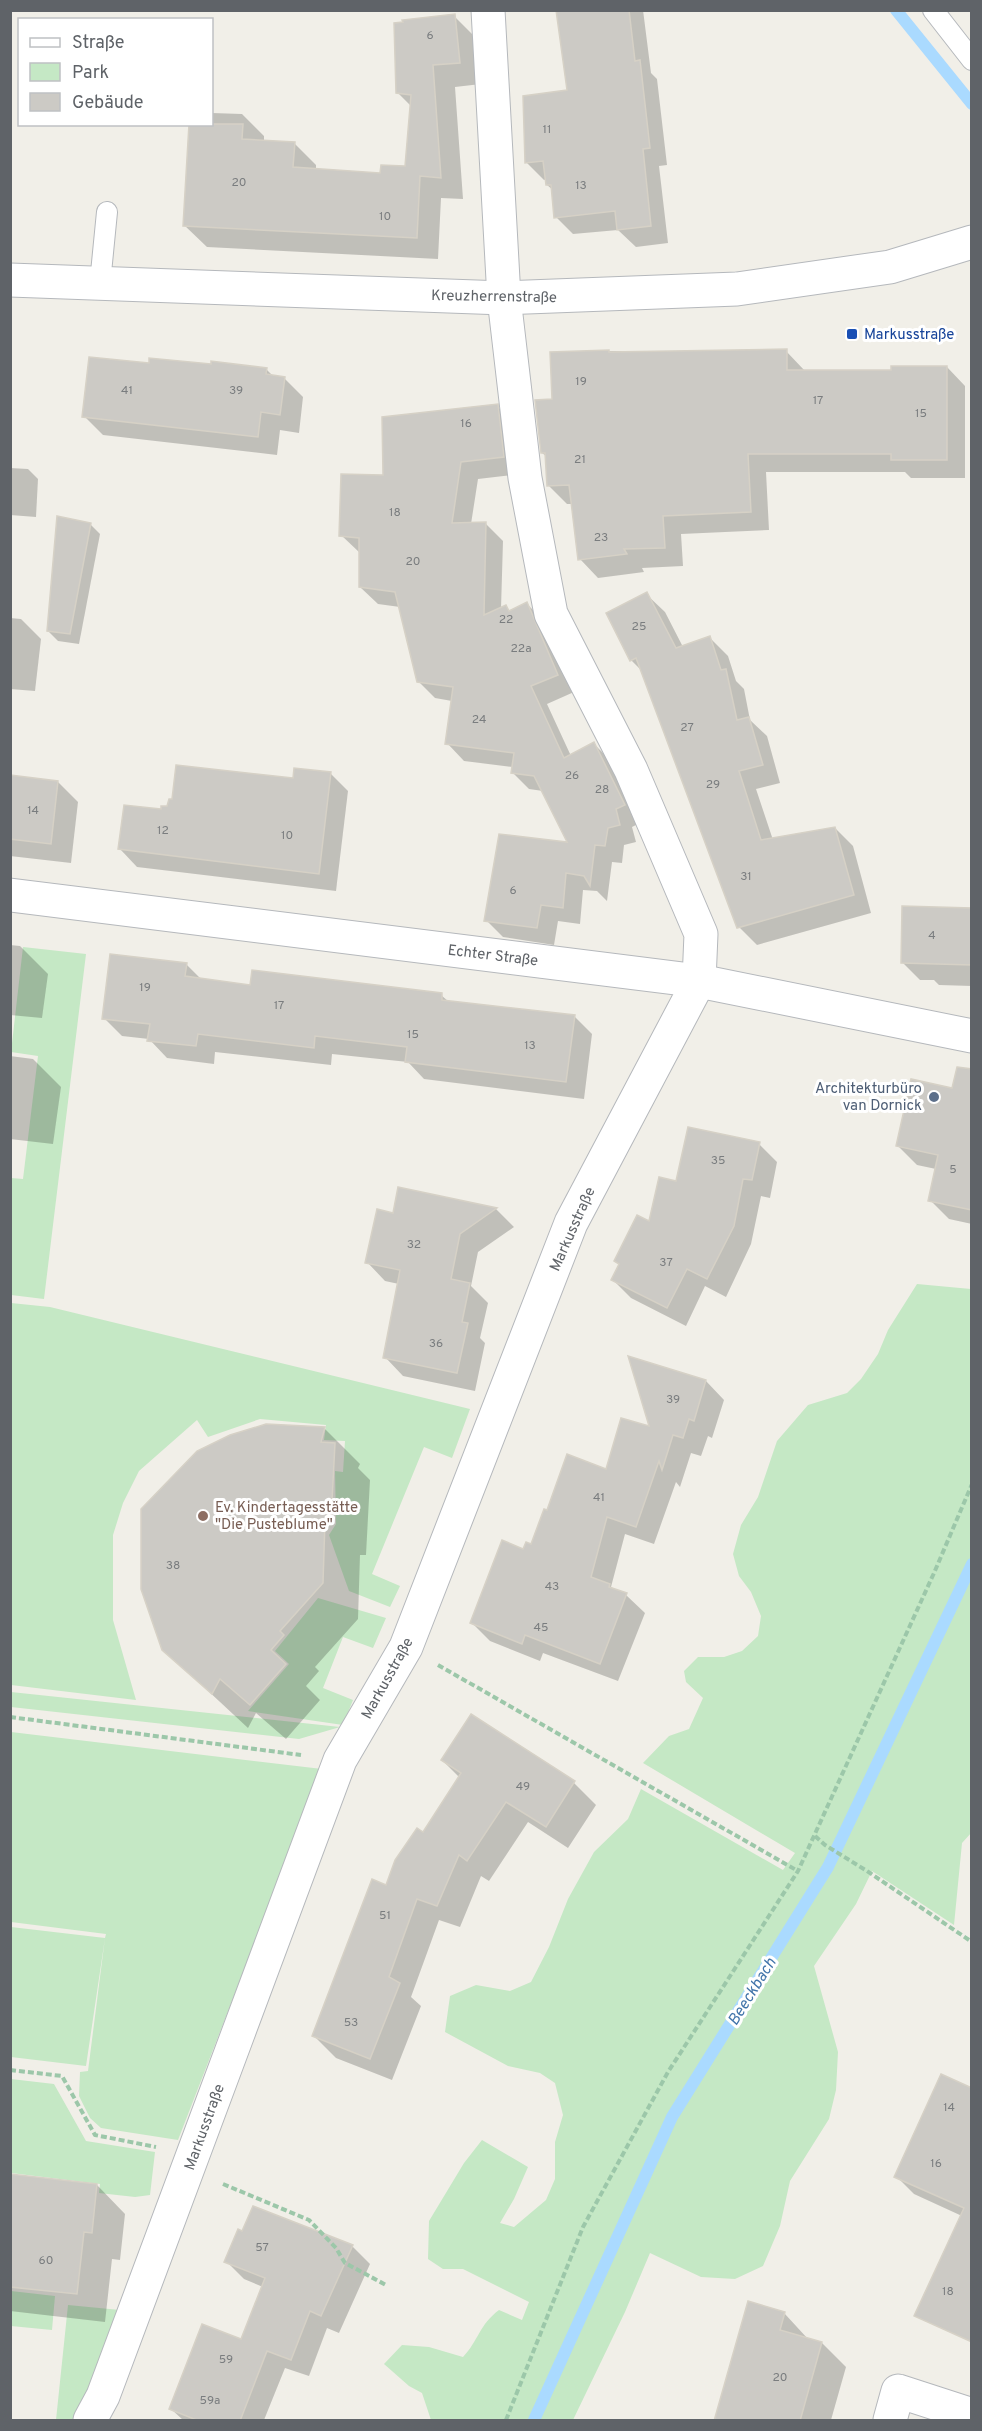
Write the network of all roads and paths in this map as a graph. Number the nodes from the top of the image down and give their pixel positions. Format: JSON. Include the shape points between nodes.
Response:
{"nodes":[{"id":1,"x":488,"y":10,"type":"edge"},
{"id":2,"x":933,"y":10,"type":"edge"},
{"id":3,"x":972,"y":60,"type":"edge"},
{"id":4,"x":107,"y":212,"type":"dead end"},
{"id":5,"x":972,"y":242,"type":"edge"},
{"id":6,"x":10,"y":280,"type":"edge"},
{"id":7,"x":100,"y":283,"type":"junction"},
{"id":8,"x":504,"y":298,"type":"junction"},
{"id":9,"x":10,"y":895,"type":"edge"},
{"id":10,"x":699,"y":981,"type":"junction"},
{"id":11,"x":972,"y":1036,"type":"edge"},
{"id":12,"x":972,"y":1484,"type":"edge"},
{"id":13,"x":406,"y":1647,"type":"junction"},
{"id":14,"x":10,"y":1717,"type":"edge"},
{"id":15,"x":340,"y":1760,"type":"junction"},
{"id":16,"x":816,"y":1836,"type":"junction"},
{"id":17,"x":798,"y":1871,"type":"junction"},
{"id":18,"x":972,"y":1942,"type":"edge"},
{"id":19,"x":10,"y":2070,"type":"edge"},
{"id":20,"x":120,"y":2140,"type":"dead end"},
{"id":21,"x":188,"y":2169,"type":"junction"},
{"id":22,"x":386,"y":2284,"type":"dead end"},
{"id":23,"x":972,"y":2415,"type":"edge"},
{"id":24,"x":90,"y":2421,"type":"edge"},
{"id":25,"x":506,"y":2421,"type":"edge"},
{"id":26,"x":890,"y":2421,"type":"edge"}],
"edges":[{"from":1,"to":8,"type":"street","name":"Markusstraße"},
{"from":2,"to":3,"type":"lane"},
{"from":4,"to":7,"type":"lane"},
{"from":5,"to":8,"type":"street","name":"Kreuzherrenstraße","via":[[890,267],[737,290]]},
{"from":6,"to":7,"type":"street","name":"Kreuzherrenstraße"},
{"from":7,"to":8,"type":"street","name":"Kreuzherrenstraße"},
{"from":8,"to":10,"type":"street","name":"Markusstraße","via":[[525,478],[551,614],[631,770],[701,934]]},
{"from":9,"to":10,"type":"street","name":"Echter Straße"},
{"from":10,"to":11,"type":"street","name":"Echter Straße"},
{"from":10,"to":13,"type":"street","name":"Markusstraße","via":[[571,1223]]},
{"from":12,"to":16,"type":"path"},
{"from":13,"to":15,"type":"street","name":"Markusstraße"},
{"from":13,"to":17,"type":"path"},
{"from":14,"to":15,"type":"path"},
{"from":15,"to":21,"type":"street","name":"Markusstraße"},
{"from":16,"to":17,"type":"path"},
{"from":16,"to":18,"type":"path"},
{"from":17,"to":25,"type":"path","via":[[669,2072],[583,2227]]},
{"from":19,"to":20,"type":"path","via":[[62,2076],[95,2135]]},
{"from":21,"to":22,"type":"path","via":[[309,2220],[345,2263]]},
{"from":21,"to":24,"type":"street","name":"Markusstraße","via":[[103,2396]]},
{"from":23,"to":26,"type":"street","via":[[898,2391]]}]}
